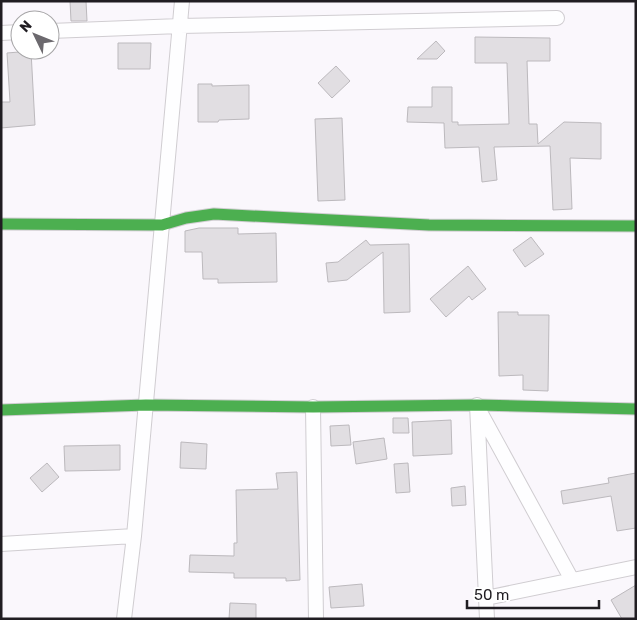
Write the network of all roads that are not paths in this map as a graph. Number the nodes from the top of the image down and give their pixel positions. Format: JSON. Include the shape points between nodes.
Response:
{"nodes":[{"id":1,"x":182,"y":1,"type":"edge"},
{"id":2,"x":557,"y":18,"type":"dead end"},
{"id":3,"x":180,"y":26,"type":"junction"},
{"id":4,"x":60,"y":31,"type":"edge"},
{"id":5,"x":1,"y":224,"type":"edge"},
{"id":6,"x":162,"y":225,"type":"junction"},
{"id":7,"x":636,"y":226,"type":"edge"},
{"id":8,"x":146,"y":405,"type":"junction"},
{"id":9,"x":477,"y":405,"type":"junction"},
{"id":10,"x":313,"y":407,"type":"junction"},
{"id":11,"x":636,"y":409,"type":"edge"},
{"id":12,"x":1,"y":410,"type":"edge"},
{"id":13,"x":134,"y":536,"type":"junction"},
{"id":14,"x":1,"y":544,"type":"edge"},
{"id":15,"x":636,"y":567,"type":"edge"},
{"id":16,"x":572,"y":580,"type":"junction"},
{"id":17,"x":486,"y":598,"type":"junction"},
{"id":18,"x":124,"y":619,"type":"edge"},
{"id":19,"x":316,"y":619,"type":"edge"},
{"id":20,"x":487,"y":619,"type":"edge"}],
"edges":[{"from":1,"to":3,"type":"street"},
{"from":2,"to":3,"type":"street"},
{"from":3,"to":4,"type":"street"},
{"from":3,"to":6,"type":"street"},
{"from":5,"to":6,"type":"street"},
{"from":6,"to":7,"type":"street","via":[[214,214],[429,225]]},
{"from":6,"to":8,"type":"street"},
{"from":8,"to":10,"type":"street"},
{"from":8,"to":12,"type":"street"},
{"from":8,"to":13,"type":"street"},
{"from":9,"to":10,"type":"street"},
{"from":9,"to":11,"type":"street"},
{"from":9,"to":16,"type":"street"},
{"from":9,"to":17,"type":"street"},
{"from":10,"to":19,"type":"street"},
{"from":13,"to":14,"type":"street"},
{"from":13,"to":18,"type":"street"},
{"from":15,"to":16,"type":"street"},
{"from":16,"to":17,"type":"street"},
{"from":17,"to":20,"type":"street"}]}
